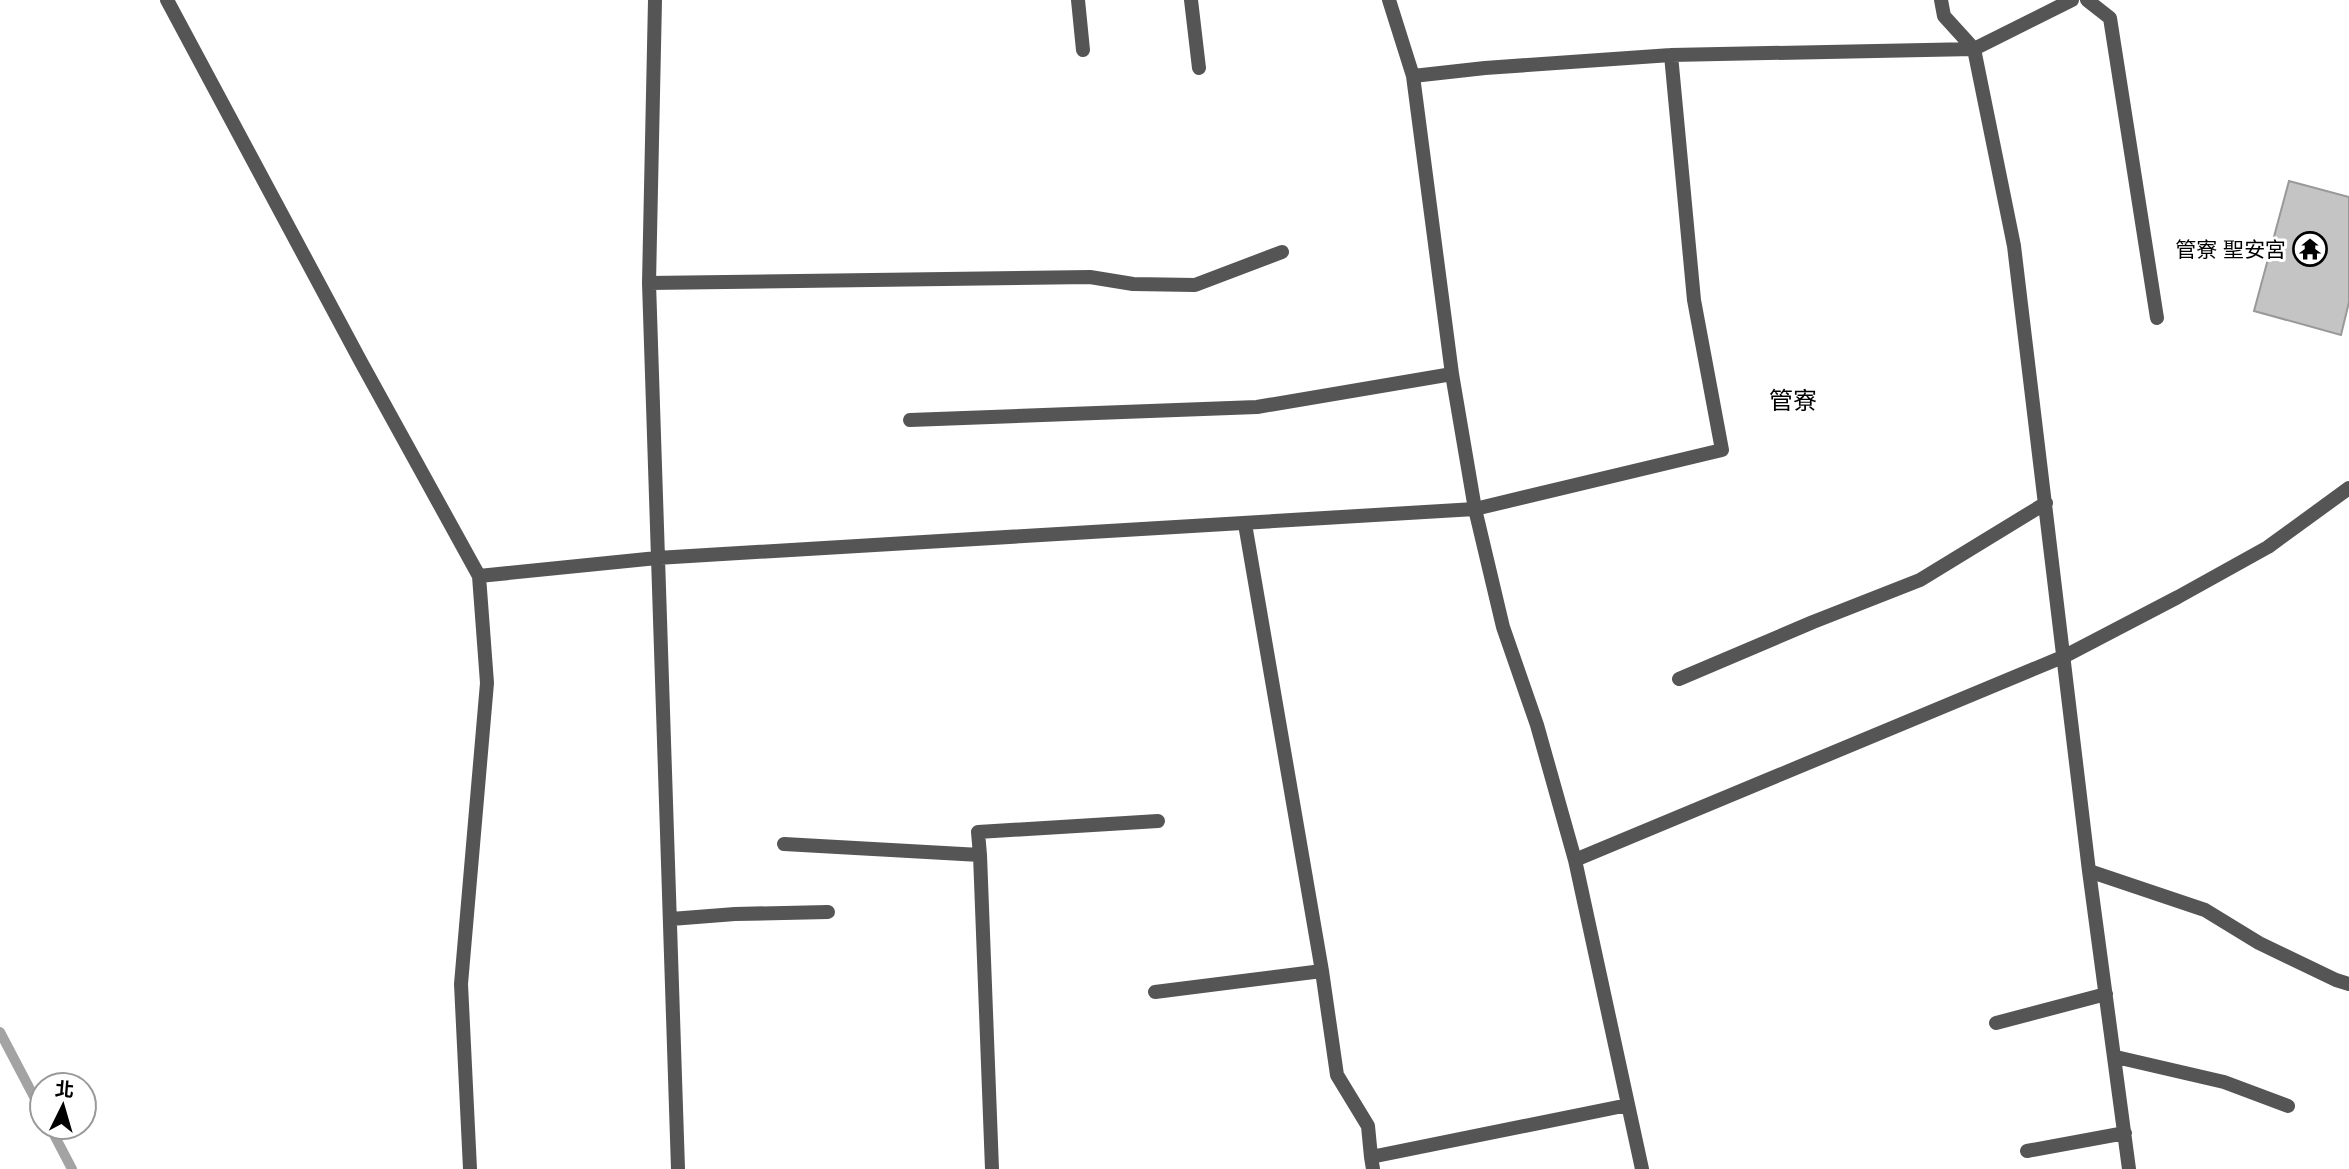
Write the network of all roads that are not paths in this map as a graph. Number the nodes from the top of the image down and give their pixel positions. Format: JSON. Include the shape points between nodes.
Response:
{"nodes":[{"id":1,"x":167,"y":0,"type":"edge"},
{"id":2,"x":655,"y":0,"type":"edge"},
{"id":3,"x":1077,"y":0,"type":"edge"},
{"id":4,"x":1191,"y":0,"type":"edge"},
{"id":5,"x":1389,"y":0,"type":"edge"},
{"id":6,"x":1941,"y":0,"type":"edge"},
{"id":7,"x":2072,"y":0,"type":"edge"},
{"id":8,"x":2087,"y":0,"type":"edge"},
{"id":9,"x":1974,"y":49,"type":"junction"},
{"id":10,"x":1083,"y":50,"type":"dead end"},
{"id":11,"x":1671,"y":55,"type":"junction"},
{"id":12,"x":1199,"y":68,"type":"dead end"},
{"id":13,"x":1413,"y":76,"type":"junction"},
{"id":14,"x":1282,"y":252,"type":"dead end"},
{"id":15,"x":649,"y":283,"type":"junction"},
{"id":16,"x":2157,"y":318,"type":"dead end"},
{"id":17,"x":1452,"y":374,"type":"junction"},
{"id":18,"x":910,"y":420,"type":"dead end"},
{"id":19,"x":2349,"y":488,"type":"edge"},
{"id":20,"x":2046,"y":503,"type":"junction"},
{"id":21,"x":1475,"y":509,"type":"junction"},
{"id":22,"x":1245,"y":524,"type":"junction"},
{"id":23,"x":657,"y":558,"type":"junction"},
{"id":24,"x":479,"y":576,"type":"junction"},
{"id":25,"x":2065,"y":656,"type":"junction"},
{"id":26,"x":1679,"y":679,"type":"dead end"},
{"id":27,"x":1158,"y":821,"type":"dead end"},
{"id":28,"x":784,"y":844,"type":"dead end"},
{"id":29,"x":980,"y":855,"type":"junction"},
{"id":30,"x":1575,"y":860,"type":"junction"},
{"id":31,"x":2089,"y":871,"type":"junction"},
{"id":32,"x":828,"y":912,"type":"dead end"},
{"id":33,"x":671,"y":919,"type":"junction"},
{"id":34,"x":1322,"y":971,"type":"junction"},
{"id":35,"x":2349,"y":984,"type":"edge"},
{"id":36,"x":1155,"y":992,"type":"dead end"},
{"id":37,"x":2106,"y":994,"type":"junction"},
{"id":38,"x":1996,"y":1023,"type":"dead end"},
{"id":39,"x":2116,"y":1057,"type":"junction"},
{"id":40,"x":1628,"y":1105,"type":"junction"},
{"id":41,"x":2288,"y":1106,"type":"dead end"},
{"id":42,"x":2125,"y":1133,"type":"junction"},
{"id":43,"x":2027,"y":1152,"type":"dead end"},
{"id":44,"x":1372,"y":1163,"type":"edge"},
{"id":45,"x":470,"y":1169,"type":"edge"},
{"id":46,"x":678,"y":1169,"type":"edge"},
{"id":47,"x":992,"y":1169,"type":"edge"},
{"id":48,"x":1642,"y":1169,"type":"edge"},
{"id":49,"x":2129,"y":1169,"type":"edge"}],
"edges":[{"from":1,"to":24,"type":"lane"},
{"from":2,"to":15,"type":"lane"},
{"from":3,"to":10,"type":"lane"},
{"from":4,"to":12,"type":"lane"},
{"from":5,"to":13,"type":"lane"},
{"from":6,"to":9,"type":"lane","via":[[1944,16]]},
{"from":7,"to":9,"type":"lane"},
{"from":8,"to":16,"type":"lane","via":[[2110,18]]},
{"from":9,"to":11,"type":"lane"},
{"from":9,"to":20,"type":"lane","via":[[2014,246]]},
{"from":11,"to":13,"type":"lane"},
{"from":11,"to":21,"type":"lane","via":[[1693,300],[1722,450]]},
{"from":13,"to":17,"type":"lane"},
{"from":14,"to":15,"type":"lane","via":[[1195,285],[1133,284],[1090,277]]},
{"from":15,"to":23,"type":"lane"},
{"from":17,"to":18,"type":"lane","via":[[1257,407]]},
{"from":17,"to":21,"type":"lane"},
{"from":19,"to":25,"type":"lane","via":[[2268,547]]},
{"from":20,"to":25,"type":"lane"},
{"from":20,"to":26,"type":"lane","via":[[1920,580]]},
{"from":21,"to":22,"type":"lane"},
{"from":21,"to":30,"type":"lane","via":[[1503,627],[1537,725]]},
{"from":22,"to":23,"type":"lane"},
{"from":22,"to":34,"type":"lane"},
{"from":23,"to":24,"type":"lane"},
{"from":23,"to":33,"type":"lane"},
{"from":24,"to":45,"type":"lane","via":[[487,683],[461,984]]},
{"from":25,"to":30,"type":"lane"},
{"from":25,"to":31,"type":"lane"},
{"from":27,"to":29,"type":"lane","via":[[978,832]]},
{"from":28,"to":29,"type":"lane"},
{"from":29,"to":47,"type":"lane"},
{"from":30,"to":40,"type":"lane"},
{"from":31,"to":35,"type":"lane","via":[[2204,911],[2259,943]]},
{"from":31,"to":37,"type":"lane"},
{"from":32,"to":33,"type":"lane"},
{"from":33,"to":46,"type":"lane"},
{"from":34,"to":36,"type":"lane"},
{"from":34,"to":44,"type":"lane","via":[[1337,1075],[1368,1126]]},
{"from":37,"to":38,"type":"lane"},
{"from":37,"to":39,"type":"lane"},
{"from":39,"to":41,"type":"lane","via":[[2224,1082]]},
{"from":39,"to":42,"type":"lane"},
{"from":40,"to":44,"type":"lane"},
{"from":40,"to":48,"type":"lane"},
{"from":42,"to":43,"type":"lane"},
{"from":42,"to":49,"type":"lane"}]}
